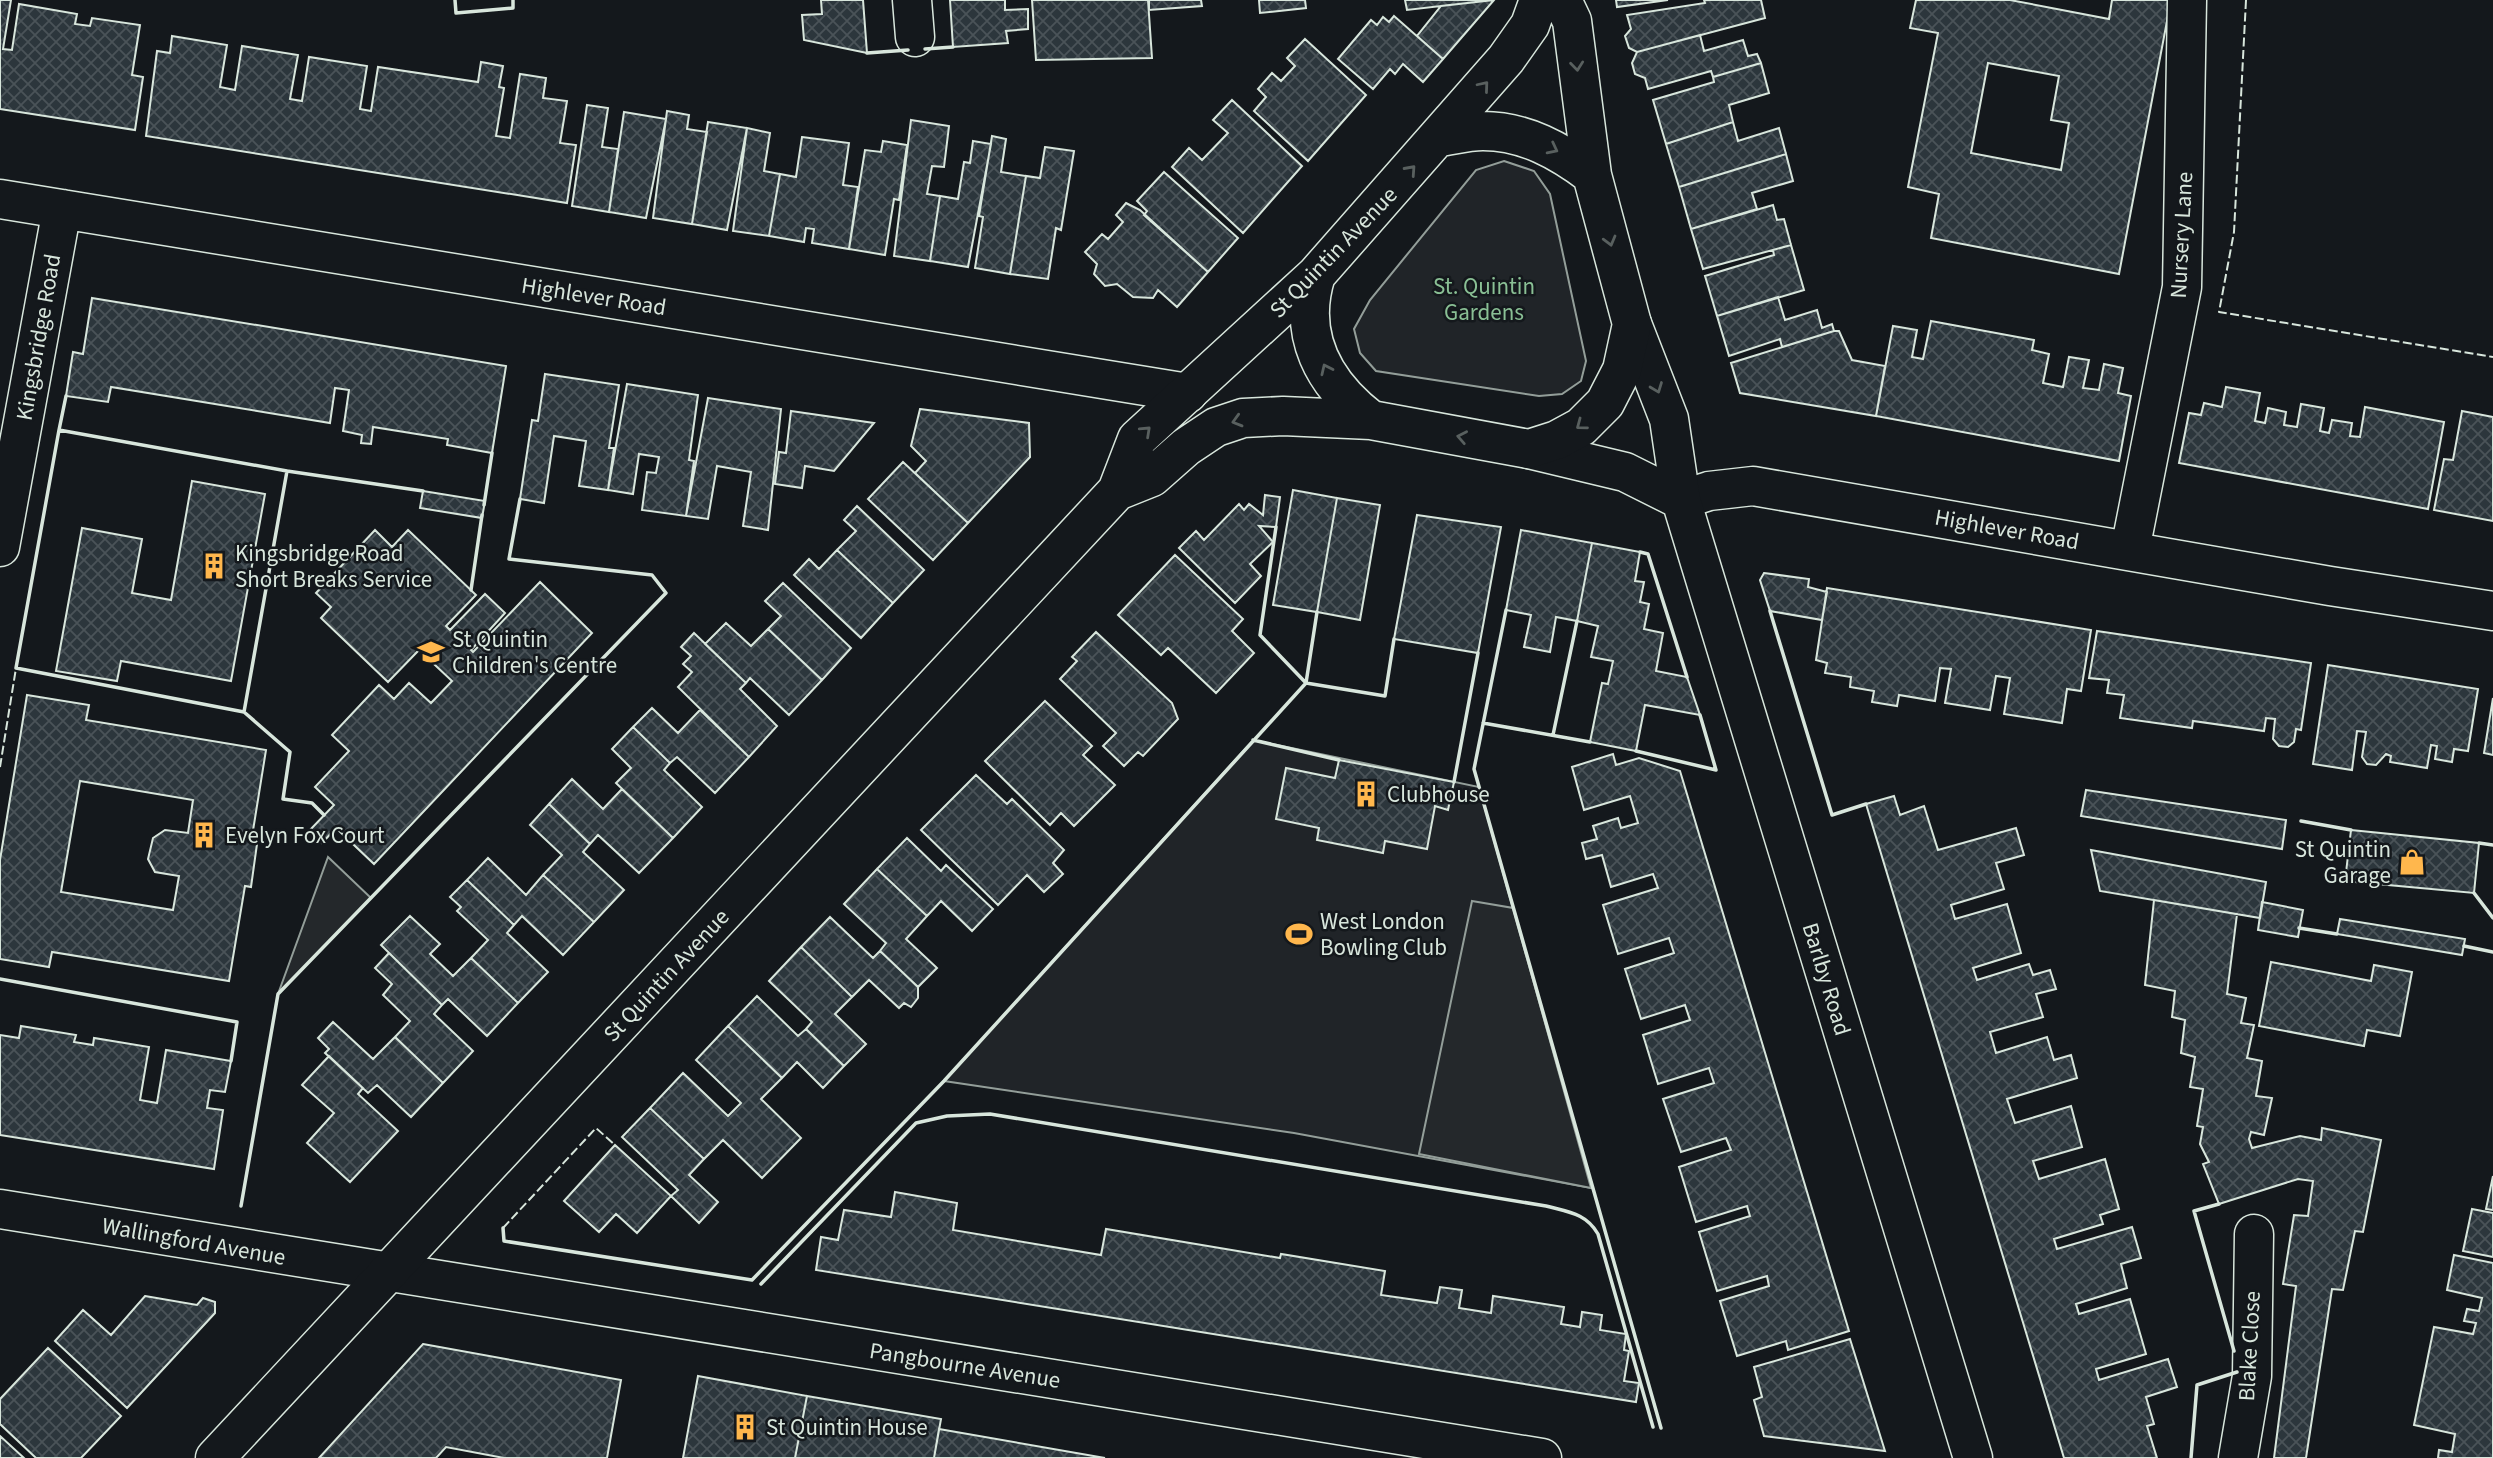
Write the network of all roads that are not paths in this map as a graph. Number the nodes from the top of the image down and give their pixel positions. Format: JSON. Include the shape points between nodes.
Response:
{"nodes":[{"id":1,"x":1539,"y":0,"type":"edge"},
{"id":2,"x":1562,"y":0,"type":"edge"},
{"id":3,"x":2187,"y":0,"type":"edge"},
{"id":4,"x":1439,"y":137,"type":"junction"},
{"id":5,"x":1592,"y":175,"type":"junction"},
{"id":6,"x":0,"y":199,"type":"edge"},
{"id":7,"x":62,"y":209,"type":"junction"},
{"id":8,"x":1316,"y":275,"type":"junction"},
{"id":9,"x":1632,"y":324,"type":"junction"},
{"id":10,"x":1188,"y":393,"type":"junction"},
{"id":11,"x":1371,"y":420,"type":"junction"},
{"id":12,"x":1529,"y":449,"type":"junction"},
{"id":13,"x":1117,"y":491,"type":"junction"},
{"id":14,"x":1681,"y":500,"type":"junction"},
{"id":15,"x":0,"y":547,"type":"edge"},
{"id":16,"x":2130,"y":550,"type":"junction"},
{"id":17,"x":2493,"y":611,"type":"edge"},
{"id":18,"x":0,"y":1209,"type":"edge"},
{"id":19,"x":2253,"y":1234,"type":"dead end"},
{"id":20,"x":388,"y":1273,"type":"junction"},
{"id":21,"x":1534,"y":1457,"type":"edge"},
{"id":22,"x":215,"y":1458,"type":"edge"},
{"id":23,"x":1973,"y":1458,"type":"edge"},
{"id":24,"x":2238,"y":1458,"type":"edge"}],
"edges":[{"from":4,"to":1,"type":"street","name":"St Quintin Avenue","one_way":true,"via":[[1506,60],[1530,25]]},
{"from":2,"to":5,"type":"street","one_way":true,"via":[[1572,21]]},
{"from":3,"to":16,"type":"street","name":"Nursery Lane","via":[[2182,286]]},
{"from":4,"to":5,"type":"street","one_way":true,"via":[[1483,131],[1526,139],[1549,145]]},
{"from":8,"to":4,"type":"street","name":"St Quintin Avenue","one_way":true},
{"from":5,"to":9,"type":"street","one_way":true},
{"from":6,"to":7,"type":"street","name":"Highlever Road"},
{"from":7,"to":10,"type":"street","name":"Highlever Road"},
{"from":7,"to":15,"type":"street","name":"Kingsbridge Road"},
{"from":8,"to":10,"type":"street","name":"St Quintin Avenue"},
{"from":11,"to":8,"type":"street","one_way":true,"via":[[1332,382],[1317,350],[1308,319],[1308,299]]},
{"from":9,"to":12,"type":"street","one_way":true,"via":[[1622,370],[1605,403],[1581,427]]},
{"from":9,"to":14,"type":"street","one_way":true,"via":[[1669,419]]},
{"from":13,"to":10,"type":"street","name":"St Quintin Avenue","one_way":true,"via":[[1138,439]]},
{"from":12,"to":11,"type":"street","one_way":true},
{"from":11,"to":13,"type":"street","name":"St Quintin Avenue","one_way":true,"via":[[1243,418],[1216,427],[1152,477]]},
{"from":12,"to":14,"type":"street","via":[[1625,471]]},
{"from":13,"to":20,"type":"street","name":"St Quintin Avenue"},
{"from":14,"to":16,"type":"street","name":"Highlever Road","via":[[1753,486]]},
{"from":14,"to":23,"type":"street","name":"Barlby Road"},
{"from":16,"to":17,"type":"street","name":"Highlever Road"},
{"from":18,"to":20,"type":"street","name":"Wallingford Avenue"},
{"from":19,"to":24,"type":"street","name":"Blake Close","via":[[2252,1376]]},
{"from":20,"to":21,"type":"street","name":"Pangbourne Avenue"},
{"from":20,"to":22,"type":"street","name":"St Quintin Avenue"}]}
